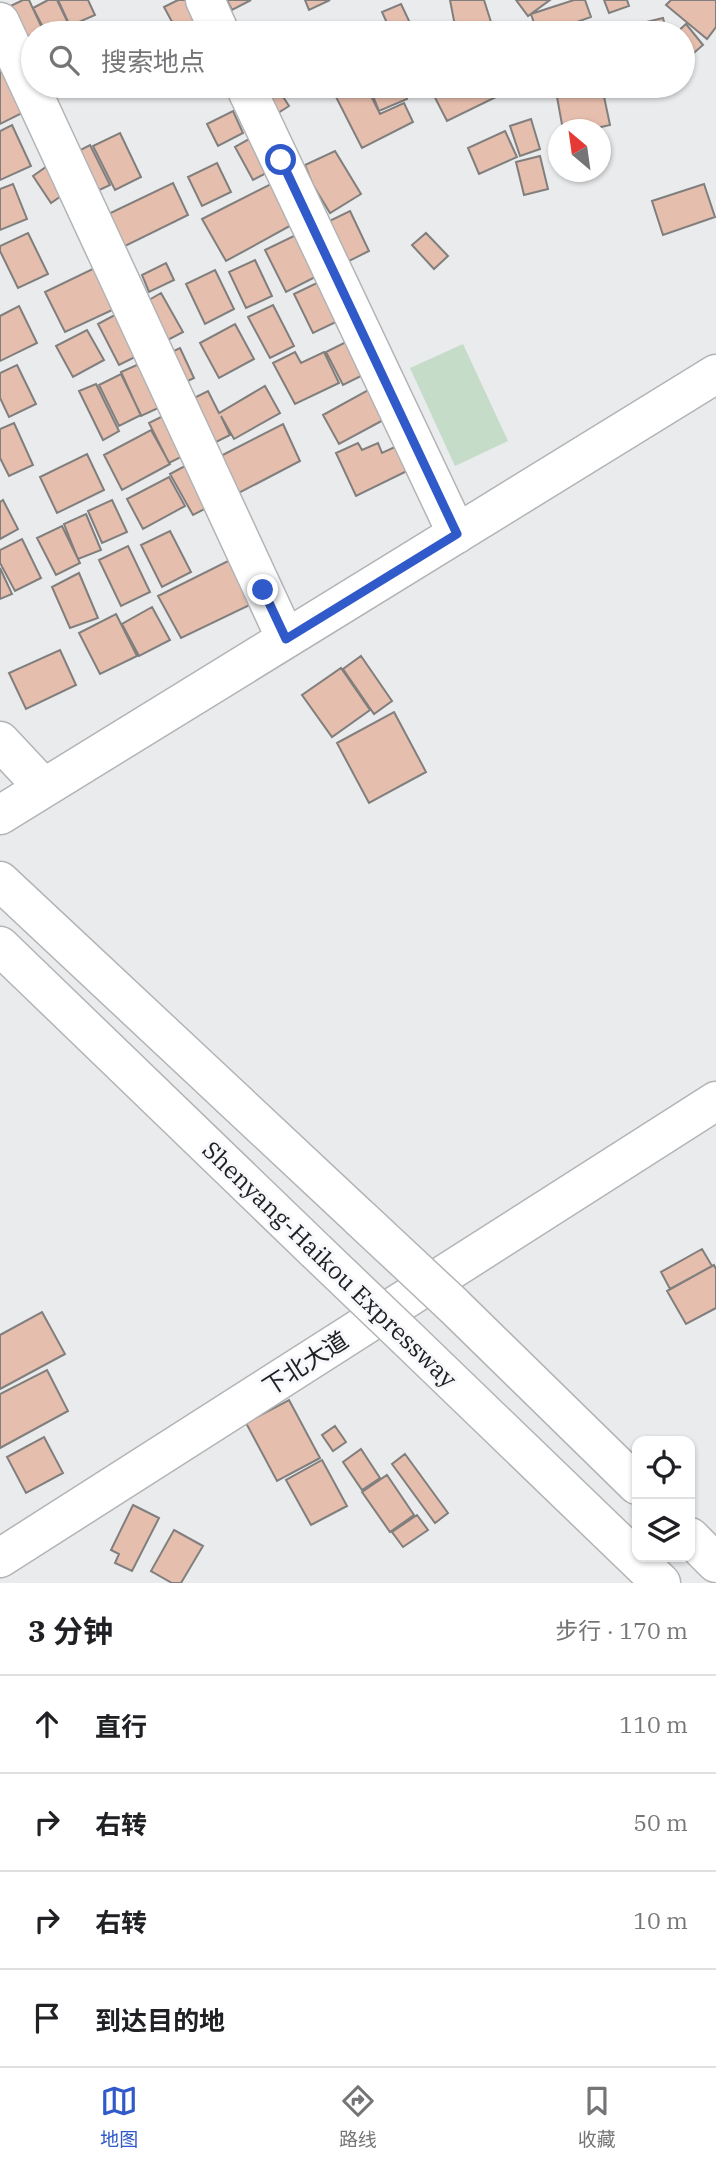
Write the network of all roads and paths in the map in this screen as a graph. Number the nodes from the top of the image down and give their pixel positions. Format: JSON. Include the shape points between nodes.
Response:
{"nodes":[{"id":1,"x":205,"y":0,"type":"edge"},
{"id":2,"x":215,"y":21,"type":"edge"},
{"id":3,"x":0,"y":22,"type":"edge"},
{"id":4,"x":21,"y":67,"type":"edge"},
{"id":5,"x":35,"y":98,"type":"edge"},
{"id":6,"x":251,"y":98,"type":"edge"},
{"id":7,"x":716,"y":374,"type":"edge"},
{"id":8,"x":457,"y":534,"type":"junction"},
{"id":9,"x":286,"y":639,"type":"junction"},
{"id":10,"x":0,"y":741,"type":"edge"},
{"id":11,"x":44,"y":788,"type":"junction"},
{"id":12,"x":0,"y":815,"type":"edge"},
{"id":13,"x":5,"y":886,"type":"edge"},
{"id":14,"x":0,"y":946,"type":"edge"},
{"id":15,"x":716,"y":1101,"type":"edge"},
{"id":16,"x":632,"y":1480,"type":"edge"},
{"id":17,"x":695,"y":1542,"type":"edge"},
{"id":18,"x":0,"y":1558,"type":"edge"},
{"id":19,"x":716,"y":1563,"type":"edge"},
{"id":20,"x":661,"y":1583,"type":"edge"}],
"edges":[{"from":1,"to":2,"type":"main road"},
{"from":3,"to":4,"type":"main road"},
{"from":5,"to":9,"type":"main road"},
{"from":6,"to":8,"type":"main road"},
{"from":7,"to":8,"type":"main road"},
{"from":8,"to":9,"type":"main road"},
{"from":9,"to":11,"type":"main road"},
{"from":10,"to":11,"type":"main road"},
{"from":11,"to":12,"type":"main road"},
{"from":13,"to":16,"type":"main road","bridge":true,"via":[[452,1304]]},
{"from":14,"to":20,"type":"main road","name":"Shenyang-Haikou Expressway","bridge":true},
{"from":15,"to":18,"type":"main road","name":"下北大道"},
{"from":17,"to":19,"type":"main road"}]}
